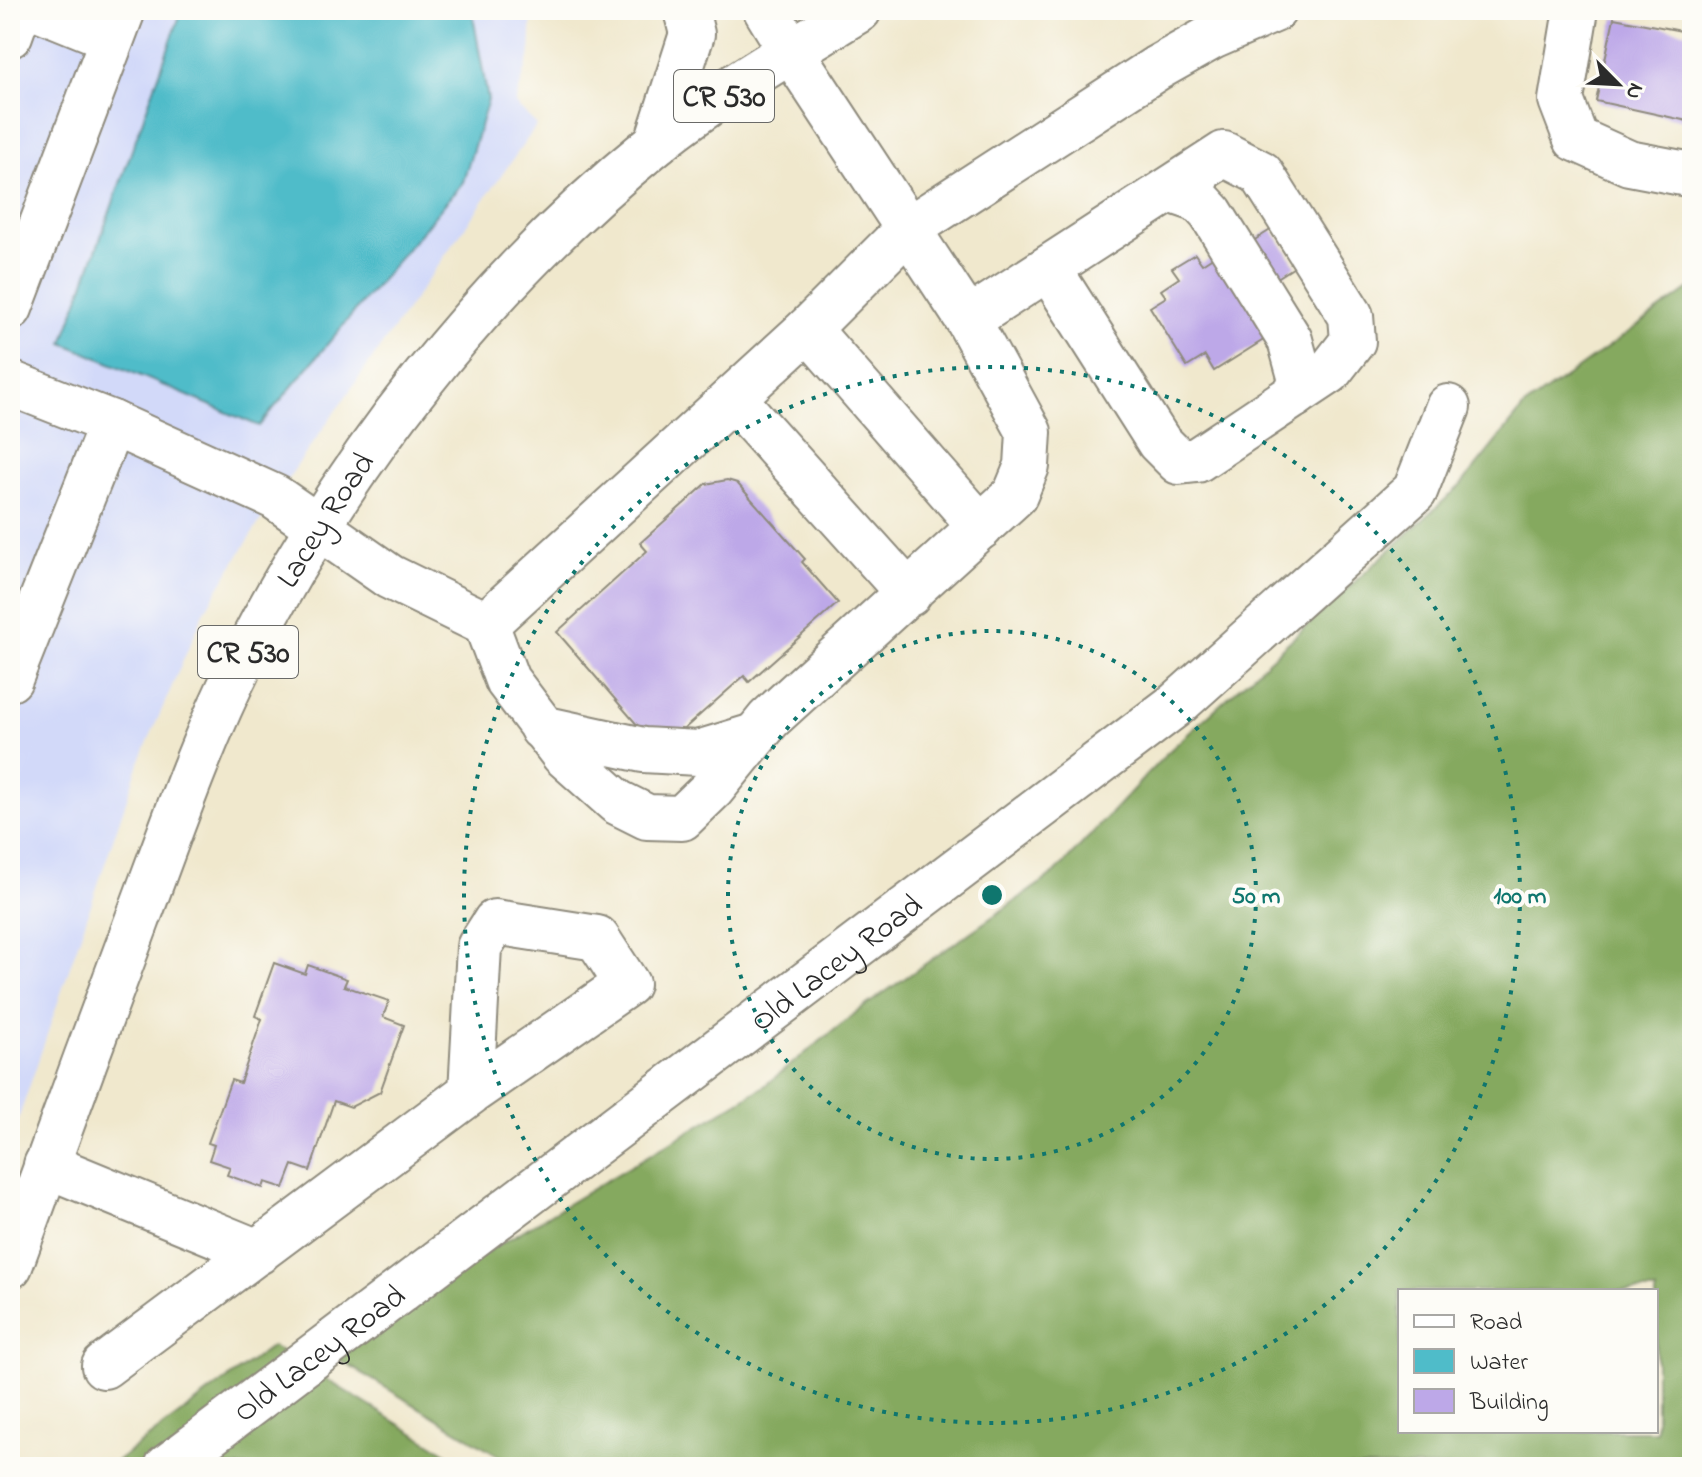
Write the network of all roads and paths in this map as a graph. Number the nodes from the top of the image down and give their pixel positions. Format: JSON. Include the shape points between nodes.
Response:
{"nodes":[{"id":1,"x":19,"y":10,"type":"edge"},
{"id":2,"x":43,"y":10,"type":"edge"},
{"id":3,"x":686,"y":10,"type":"edge"},
{"id":4,"x":766,"y":10,"type":"edge"},
{"id":5,"x":859,"y":10,"type":"edge"},
{"id":6,"x":1274,"y":10,"type":"edge"},
{"id":7,"x":1576,"y":10,"type":"edge"},
{"id":8,"x":118,"y":24,"type":"edge"},
{"id":9,"x":10,"y":35,"type":"edge"},
{"id":10,"x":791,"y":51,"type":"junction"},
{"id":11,"x":657,"y":142,"type":"junction"},
{"id":12,"x":1692,"y":175,"type":"edge"},
{"id":13,"x":1186,"y":179,"type":"junction"},
{"id":14,"x":908,"y":229,"type":"junction"},
{"id":15,"x":1049,"y":269,"type":"junction"},
{"id":16,"x":10,"y":308,"type":"edge"},
{"id":17,"x":968,"y":320,"type":"junction"},
{"id":18,"x":808,"y":329,"type":"junction"},
{"id":19,"x":10,"y":383,"type":"edge"},
{"id":20,"x":1312,"y":383,"type":"junction"},
{"id":21,"x":733,"y":398,"type":"junction"},
{"id":22,"x":1448,"y":407,"type":"dead end"},
{"id":23,"x":112,"y":423,"type":"junction"},
{"id":24,"x":319,"y":526,"type":"junction"},
{"id":25,"x":981,"y":527,"type":"junction"},
{"id":26,"x":900,"y":602,"type":"junction"},
{"id":27,"x":486,"y":624,"type":"junction"},
{"id":28,"x":10,"y":678,"type":"edge"},
{"id":29,"x":542,"y":728,"type":"junction"},
{"id":30,"x":745,"y":748,"type":"junction"},
{"id":31,"x":471,"y":1092,"type":"dead end"},
{"id":32,"x":46,"y":1165,"type":"junction"},
{"id":33,"x":258,"y":1252,"type":"junction"},
{"id":34,"x":10,"y":1266,"type":"edge"},
{"id":35,"x":104,"y":1366,"type":"dead end"},
{"id":36,"x":167,"y":1467,"type":"edge"}],
"edges":[{"from":1,"to":9,"type":"main road"},
{"from":2,"to":8,"type":"main road"},
{"from":3,"to":11,"type":"main road","via":[[692,34]]},
{"from":4,"to":10,"type":"main road"},
{"from":5,"to":10,"type":"main road","number":"CR 530"},
{"from":6,"to":14,"type":"main road","via":[[1157,68]]},
{"from":7,"to":12,"type":"main road","via":[[1561,100],[1576,139],[1629,163]]},
{"from":8,"to":16,"type":"main road"},
{"from":10,"to":11,"type":"main road","name":"Lacey Road","number":"CR 530"},
{"from":10,"to":14,"type":"main road"},
{"from":11,"to":24,"type":"main road","name":"Lacey Road","number":"CR 530","via":[[516,270],[388,426]]},
{"from":13,"to":15,"type":"main road"},
{"from":13,"to":20,"type":"main road","via":[[1290,340],[1301,380]]},
{"from":13,"to":20,"type":"main road","via":[[1224,154],[1261,173],[1351,316],[1353,341]]},
{"from":14,"to":17,"type":"main road"},
{"from":14,"to":18,"type":"main road"},
{"from":15,"to":17,"type":"main road"},
{"from":15,"to":20,"type":"main road","via":[[1159,442],[1179,462],[1197,460]]},
{"from":17,"to":25,"type":"main road","via":[[1029,432],[1027,466],[1015,495]]},
{"from":18,"to":21,"type":"main road"},
{"from":18,"to":25,"type":"main road"},
{"from":19,"to":23,"type":"main road"},
{"from":21,"to":26,"type":"main road"},
{"from":21,"to":27,"type":"main road"},
{"from":22,"to":36,"type":"main road","name":"Old Lacey Road","via":[[1415,491],[1178,703]]},
{"from":23,"to":24,"type":"main road","via":[[275,497]]},
{"from":23,"to":28,"type":"main road"},
{"from":24,"to":27,"type":"main road","via":[[390,577]]},
{"from":24,"to":32,"type":"main road","name":"Lacey Road","number":"CR 530","via":[[243,661],[174,823]]},
{"from":25,"to":26,"type":"main road"},
{"from":26,"to":30,"type":"main road","via":[[769,719]]},
{"from":27,"to":29,"type":"main road","via":[[507,680]]},
{"from":29,"to":30,"type":"main road","via":[[643,750],[698,753]]},
{"from":29,"to":30,"type":"main road","via":[[617,802],[647,817],[682,818]]},
{"from":31,"to":33,"type":"main road"},
{"from":32,"to":33,"type":"main road"},
{"from":32,"to":34,"type":"main road","name":"Lacey Road","number":"CR 530"},
{"from":33,"to":35,"type":"main road"}]}
